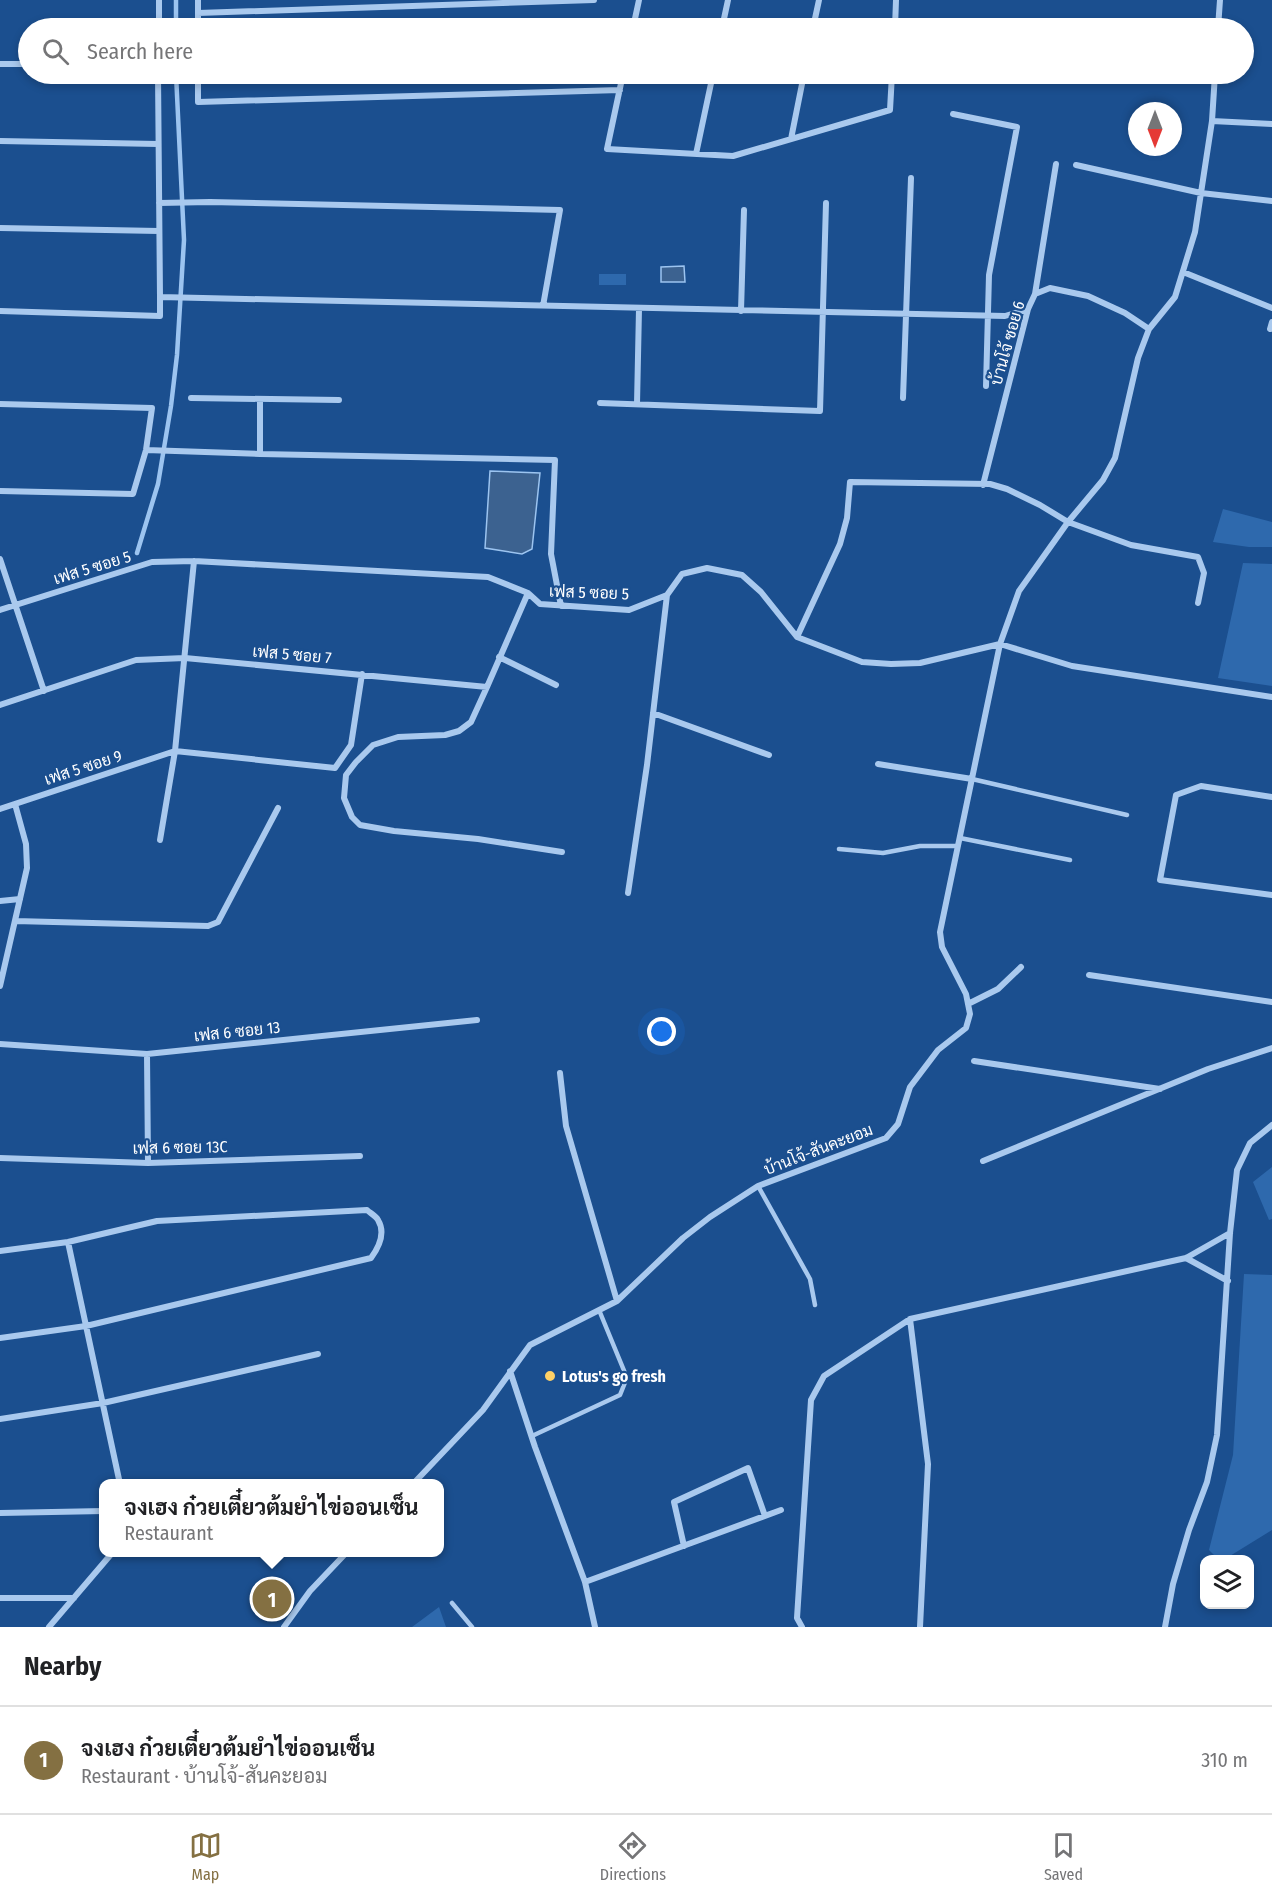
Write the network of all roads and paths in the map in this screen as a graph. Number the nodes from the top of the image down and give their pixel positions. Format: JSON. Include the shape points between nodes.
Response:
{"nodes":[{"id":1,"x":159,"y":0,"type":"edge"},
{"id":2,"x":198,"y":0,"type":"edge"},
{"id":3,"x":594,"y":0,"type":"edge"},
{"id":4,"x":639,"y":0,"type":"edge"},
{"id":5,"x":728,"y":0,"type":"edge"},
{"id":6,"x":819,"y":0,"type":"edge"},
{"id":7,"x":896,"y":0,"type":"edge"},
{"id":8,"x":1220,"y":0,"type":"edge"},
{"id":9,"x":198,"y":13,"type":"junction"},
{"id":10,"x":159,"y":18,"type":"edge"},
{"id":11,"x":198,"y":18,"type":"edge"},
{"id":12,"x":635,"y":18,"type":"edge"},
{"id":13,"x":724,"y":18,"type":"edge"},
{"id":14,"x":815,"y":18,"type":"edge"},
{"id":15,"x":895,"y":18,"type":"edge"},
{"id":16,"x":1219,"y":18,"type":"edge"},
{"id":17,"x":0,"y":64,"type":"edge"},
{"id":18,"x":18,"y":64,"type":"edge"},
{"id":19,"x":158,"y":84,"type":"edge"},
{"id":20,"x":198,"y":84,"type":"edge"},
{"id":21,"x":621,"y":84,"type":"edge"},
{"id":22,"x":711,"y":84,"type":"edge"},
{"id":23,"x":802,"y":84,"type":"edge"},
{"id":24,"x":891,"y":84,"type":"edge"},
{"id":25,"x":1214,"y":84,"type":"edge"},
{"id":26,"x":620,"y":90,"type":"junction"},
{"id":27,"x":953,"y":114,"type":"dead end"},
{"id":28,"x":1212,"y":121,"type":"junction"},
{"id":29,"x":1272,"y":124,"type":"edge"},
{"id":30,"x":791,"y":139,"type":"junction"},
{"id":31,"x":0,"y":141,"type":"edge"},
{"id":32,"x":158,"y":144,"type":"junction"},
{"id":33,"x":696,"y":154,"type":"junction"},
{"id":34,"x":1056,"y":164,"type":"dead end"},
{"id":35,"x":1076,"y":165,"type":"dead end"},
{"id":36,"x":911,"y":178,"type":"dead end"},
{"id":37,"x":1201,"y":193,"type":"junction"},
{"id":38,"x":1272,"y":201,"type":"edge"},
{"id":39,"x":159,"y":203,"type":"junction"},
{"id":40,"x":826,"y":203,"type":"dead end"},
{"id":41,"x":744,"y":210,"type":"dead end"},
{"id":42,"x":0,"y":228,"type":"edge"},
{"id":43,"x":159,"y":231,"type":"junction"},
{"id":44,"x":1182,"y":272,"type":"junction"},
{"id":45,"x":1035,"y":294,"type":"junction"},
{"id":46,"x":160,"y":297,"type":"junction"},
{"id":47,"x":543,"y":306,"type":"junction"},
{"id":48,"x":1272,"y":308,"type":"edge"},
{"id":49,"x":639,"y":309,"type":"junction"},
{"id":50,"x":1028,"y":309,"type":"junction"},
{"id":51,"x":0,"y":311,"type":"edge"},
{"id":52,"x":741,"y":311,"type":"junction"},
{"id":53,"x":823,"y":312,"type":"junction"},
{"id":54,"x":907,"y":314,"type":"junction"},
{"id":55,"x":989,"y":316,"type":"junction"},
{"id":56,"x":1149,"y":329,"type":"junction"},
{"id":57,"x":986,"y":386,"type":"dead end"},
{"id":58,"x":191,"y":398,"type":"dead end"},
{"id":59,"x":903,"y":398,"type":"dead end"},
{"id":60,"x":260,"y":399,"type":"junction"},
{"id":61,"x":339,"y":400,"type":"dead end"},
{"id":62,"x":600,"y":403,"type":"dead end"},
{"id":63,"x":0,"y":404,"type":"edge"},
{"id":64,"x":637,"y":404,"type":"junction"},
{"id":65,"x":146,"y":450,"type":"junction"},
{"id":66,"x":260,"y":454,"type":"junction"},
{"id":67,"x":983,"y":485,"type":"junction"},
{"id":68,"x":0,"y":491,"type":"edge"},
{"id":69,"x":1068,"y":522,"type":"junction"},
{"id":70,"x":0,"y":559,"type":"edge"},
{"id":71,"x":194,"y":561,"type":"junction"},
{"id":72,"x":528,"y":593,"type":"junction"},
{"id":73,"x":667,"y":595,"type":"junction"},
{"id":74,"x":1198,"y":603,"type":"dead end"},
{"id":75,"x":15,"y":605,"type":"junction"},
{"id":76,"x":561,"y":606,"type":"junction"},
{"id":77,"x":0,"y":610,"type":"edge"},
{"id":78,"x":797,"y":636,"type":"junction"},
{"id":79,"x":1000,"y":644,"type":"junction"},
{"id":80,"x":499,"y":657,"type":"junction"},
{"id":81,"x":185,"y":658,"type":"junction"},
{"id":82,"x":362,"y":674,"type":"junction"},
{"id":83,"x":556,"y":685,"type":"dead end"},
{"id":84,"x":487,"y":687,"type":"junction"},
{"id":85,"x":44,"y":691,"type":"junction"},
{"id":86,"x":1272,"y":697,"type":"edge"},
{"id":87,"x":0,"y":705,"type":"edge"},
{"id":88,"x":653,"y":713,"type":"junction"},
{"id":89,"x":175,"y":751,"type":"junction"},
{"id":90,"x":769,"y":755,"type":"dead end"},
{"id":91,"x":878,"y":764,"type":"dead end"},
{"id":92,"x":972,"y":779,"type":"junction"},
{"id":93,"x":1272,"y":797,"type":"edge"},
{"id":94,"x":15,"y":804,"type":"junction"},
{"id":95,"x":278,"y":808,"type":"dead end"},
{"id":96,"x":0,"y":809,"type":"edge"},
{"id":97,"x":1127,"y":815,"type":"dead end"},
{"id":98,"x":960,"y":838,"type":"junction"},
{"id":99,"x":160,"y":840,"type":"dead end"},
{"id":100,"x":958,"y":846,"type":"junction"},
{"id":101,"x":839,"y":849,"type":"dead end"},
{"id":102,"x":562,"y":852,"type":"dead end"},
{"id":103,"x":1070,"y":860,"type":"dead end"},
{"id":104,"x":628,"y":893,"type":"dead end"},
{"id":105,"x":1272,"y":895,"type":"edge"},
{"id":106,"x":20,"y":899,"type":"junction"},
{"id":107,"x":0,"y":901,"type":"edge"},
{"id":108,"x":15,"y":921,"type":"junction"},
{"id":109,"x":1021,"y":967,"type":"dead end"},
{"id":110,"x":1089,"y":975,"type":"dead end"},
{"id":111,"x":0,"y":986,"type":"edge"},
{"id":112,"x":1272,"y":1002,"type":"edge"},
{"id":113,"x":968,"y":1004,"type":"junction"},
{"id":114,"x":477,"y":1020,"type":"dead end"},
{"id":115,"x":0,"y":1044,"type":"edge"},
{"id":116,"x":1272,"y":1047,"type":"edge"},
{"id":117,"x":147,"y":1054,"type":"junction"},
{"id":118,"x":974,"y":1061,"type":"dead end"},
{"id":119,"x":560,"y":1073,"type":"dead end"},
{"id":120,"x":1161,"y":1089,"type":"junction"},
{"id":121,"x":1272,"y":1125,"type":"edge"},
{"id":122,"x":360,"y":1156,"type":"dead end"},
{"id":123,"x":0,"y":1158,"type":"edge"},
{"id":124,"x":983,"y":1161,"type":"dead end"},
{"id":125,"x":148,"y":1163,"type":"junction"},
{"id":126,"x":758,"y":1186,"type":"junction"},
{"id":127,"x":1230,"y":1233,"type":"junction"},
{"id":128,"x":68,"y":1242,"type":"junction"},
{"id":129,"x":0,"y":1251,"type":"edge"},
{"id":130,"x":1185,"y":1258,"type":"junction"},
{"id":131,"x":1228,"y":1281,"type":"junction"},
{"id":132,"x":617,"y":1301,"type":"junction"},
{"id":133,"x":815,"y":1305,"type":"dead end"},
{"id":134,"x":599,"y":1310,"type":"junction"},
{"id":135,"x":910,"y":1319,"type":"junction"},
{"id":136,"x":86,"y":1326,"type":"junction"},
{"id":137,"x":0,"y":1338,"type":"edge"},
{"id":138,"x":318,"y":1354,"type":"dead end"},
{"id":139,"x":510,"y":1371,"type":"junction"},
{"id":140,"x":103,"y":1403,"type":"junction"},
{"id":141,"x":0,"y":1419,"type":"edge"},
{"id":142,"x":532,"y":1436,"type":"junction"},
{"id":143,"x":119,"y":1479,"type":"edge"},
{"id":144,"x":418,"y":1479,"type":"edge"},
{"id":145,"x":781,"y":1510,"type":"dead end"},
{"id":146,"x":99,"y":1511,"type":"edge"},
{"id":147,"x":0,"y":1513,"type":"edge"},
{"id":148,"x":765,"y":1516,"type":"junction"},
{"id":149,"x":684,"y":1546,"type":"junction"},
{"id":150,"x":109,"y":1557,"type":"edge"},
{"id":151,"x":342,"y":1557,"type":"edge"},
{"id":152,"x":585,"y":1582,"type":"junction"},
{"id":153,"x":0,"y":1598,"type":"edge"},
{"id":154,"x":74,"y":1598,"type":"junction"},
{"id":155,"x":452,"y":1603,"type":"dead end"},
{"id":156,"x":49,"y":1627,"type":"edge"},
{"id":157,"x":284,"y":1627,"type":"edge"},
{"id":158,"x":472,"y":1627,"type":"edge"},
{"id":159,"x":595,"y":1627,"type":"edge"},
{"id":160,"x":802,"y":1627,"type":"edge"},
{"id":161,"x":920,"y":1627,"type":"edge"},
{"id":162,"x":1165,"y":1627,"type":"edge"}],
"edges":[{"from":1,"to":10,"type":"street"},
{"from":2,"to":9,"type":"street"},
{"from":3,"to":9,"type":"street"},
{"from":4,"to":12,"type":"street"},
{"from":5,"to":13,"type":"street"},
{"from":6,"to":14,"type":"street"},
{"from":7,"to":15,"type":"street"},
{"from":8,"to":16,"type":"street"},
{"from":9,"to":11,"type":"street"},
{"from":17,"to":18,"type":"street"},
{"from":19,"to":32,"type":"street"},
{"from":20,"to":26,"type":"street","via":[[198,102]]},
{"from":21,"to":26,"type":"street"},
{"from":22,"to":33,"type":"street"},
{"from":23,"to":30,"type":"street"},
{"from":24,"to":30,"type":"street","via":[[890,110]]},
{"from":25,"to":28,"type":"street"},
{"from":26,"to":33,"type":"street","via":[[607,149]]},
{"from":27,"to":55,"type":"street","via":[[1017,127],[989,275]]},
{"from":28,"to":29,"type":"street"},
{"from":28,"to":37,"type":"street"},
{"from":30,"to":33,"type":"street","via":[[733,156]]},
{"from":31,"to":32,"type":"street"},
{"from":32,"to":39,"type":"street"},
{"from":34,"to":45,"type":"street"},
{"from":35,"to":37,"type":"street"},
{"from":36,"to":54,"type":"street"},
{"from":37,"to":38,"type":"street"},
{"from":37,"to":44,"type":"street","via":[[1195,232]]},
{"from":39,"to":43,"type":"street"},
{"from":39,"to":47,"type":"street","via":[[560,210]]},
{"from":40,"to":53,"type":"street"},
{"from":41,"to":52,"type":"street"},
{"from":42,"to":43,"type":"street"},
{"from":43,"to":46,"type":"street"},
{"from":44,"to":48,"type":"street"},
{"from":44,"to":56,"type":"street","via":[[1175,297]]},
{"from":45,"to":50,"type":"street","name":"บ้านโจ้ ซอย 6"},
{"from":45,"to":56,"type":"street","name":"บ้านโจ้ ซอย 6","via":[[1050,288],[1088,296]]},
{"from":46,"to":47,"type":"street"},
{"from":46,"to":51,"type":"street","via":[[160,316]]},
{"from":47,"to":49,"type":"street"},
{"from":49,"to":52,"type":"street"},
{"from":49,"to":64,"type":"street"},
{"from":50,"to":55,"type":"street"},
{"from":50,"to":67,"type":"street","name":"บ้านโจ้ ซอย 6"},
{"from":52,"to":53,"type":"street"},
{"from":53,"to":54,"type":"street"},
{"from":53,"to":64,"type":"street","via":[[820,411]]},
{"from":54,"to":55,"type":"street"},
{"from":54,"to":59,"type":"street"},
{"from":55,"to":57,"type":"street"},
{"from":56,"to":69,"type":"street","via":[[1138,358],[1115,458],[1103,480]]},
{"from":58,"to":60,"type":"street"},
{"from":60,"to":61,"type":"street"},
{"from":60,"to":66,"type":"street"},
{"from":62,"to":64,"type":"street"},
{"from":63,"to":65,"type":"street","via":[[152,408]]},
{"from":65,"to":66,"type":"street"},
{"from":65,"to":68,"type":"street","via":[[134,494]]},
{"from":66,"to":76,"type":"street","via":[[555,460],[551,554]]},
{"from":67,"to":69,"type":"street","via":[[1007,489]]},
{"from":67,"to":78,"type":"street","via":[[850,482],[840,544]]},
{"from":69,"to":74,"type":"street","via":[[1131,545],[1198,557],[1204,573]]},
{"from":69,"to":79,"type":"street","via":[[1019,591]]},
{"from":70,"to":75,"type":"street"},
{"from":71,"to":72,"type":"street","name":"เฟส 5 ซอย 5","via":[[488,577]]},
{"from":71,"to":75,"type":"street","name":"เฟส 5 ซอย 5","via":[[152,562]]},
{"from":71,"to":81,"type":"street"},
{"from":72,"to":76,"type":"street","name":"เฟส 5 ซอย 5","via":[[540,604]]},
{"from":72,"to":80,"type":"street"},
{"from":73,"to":76,"type":"street","name":"เฟส 5 ซอย 5","via":[[629,610]]},
{"from":73,"to":78,"type":"street","name":"เฟส 5 ซอย 5","via":[[682,574],[707,568],[742,575]]},
{"from":73,"to":88,"type":"street"},
{"from":75,"to":77,"type":"street","name":"เฟส 5 ซอย 5"},
{"from":75,"to":85,"type":"street"},
{"from":78,"to":79,"type":"street","name":"เฟส 5 ซอย 5","via":[[862,662],[891,664],[920,663]]},
{"from":79,"to":86,"type":"street","via":[[1072,666]]},
{"from":79,"to":92,"type":"street"},
{"from":80,"to":83,"type":"street"},
{"from":80,"to":84,"type":"street"},
{"from":81,"to":82,"type":"street","name":"เฟส 5 ซอย 7"},
{"from":81,"to":85,"type":"street","name":"เฟส 5 ซอย 7","via":[[135,660]]},
{"from":81,"to":89,"type":"street"},
{"from":82,"to":84,"type":"street","name":"เฟส 5 ซอย 7"},
{"from":82,"to":89,"type":"street","via":[[351,745],[335,768]]},
{"from":84,"to":102,"type":"street","via":[[471,722],[459,731],[398,737],[373,745],[346,775],[344,798],[352,817],[360,825],[394,831]]},
{"from":85,"to":87,"type":"street","name":"เฟส 5 ซอย 7"},
{"from":88,"to":90,"type":"street"},
{"from":88,"to":104,"type":"street"},
{"from":89,"to":94,"type":"street","name":"เฟส 5 ซอย 9"},
{"from":89,"to":99,"type":"street"},
{"from":91,"to":92,"type":"street"},
{"from":92,"to":97,"type":"lane"},
{"from":92,"to":98,"type":"street"},
{"from":93,"to":105,"type":"street","via":[[1201,786],[1176,795],[1160,880]]},
{"from":94,"to":96,"type":"street","name":"เฟส 5 ซอย 9"},
{"from":94,"to":106,"type":"street","via":[[26,844],[27,868]]},
{"from":95,"to":108,"type":"street","via":[[218,922],[208,926]]},
{"from":98,"to":100,"type":"street"},
{"from":98,"to":103,"type":"lane"},
{"from":100,"to":101,"type":"lane","via":[[921,846],[883,853]]},
{"from":100,"to":113,"type":"street","via":[[940,932],[942,947]]},
{"from":106,"to":107,"type":"street"},
{"from":106,"to":108,"type":"street"},
{"from":108,"to":111,"type":"street"},
{"from":109,"to":113,"type":"street","via":[[998,989]]},
{"from":110,"to":112,"type":"street"},
{"from":113,"to":126,"type":"street","name":"บ้านโจ้-สันคะยอม","via":[[966,1028],[938,1050],[910,1087],[898,1124],[886,1138]]},
{"from":114,"to":117,"type":"street","name":"เฟส 6 ซอย 13"},
{"from":115,"to":117,"type":"street","name":"เฟส 6 ซอย 13"},
{"from":116,"to":120,"type":"street"},
{"from":117,"to":125,"type":"street"},
{"from":118,"to":120,"type":"street"},
{"from":119,"to":132,"type":"street","via":[[566,1126]]},
{"from":120,"to":124,"type":"street"},
{"from":121,"to":127,"type":"street","via":[[1250,1143],[1237,1170]]},
{"from":122,"to":125,"type":"street","name":"เฟส 6 ซอย 13C"},
{"from":123,"to":125,"type":"street","name":"เฟส 6 ซอย 13C"},
{"from":126,"to":132,"type":"street","name":"บ้านโจ้-สันคะยอม","via":[[683,1238]]},
{"from":126,"to":133,"type":"lane","via":[[810,1279]]},
{"from":127,"to":130,"type":"street"},
{"from":127,"to":131,"type":"street"},
{"from":128,"to":129,"type":"street"},
{"from":128,"to":136,"type":"street"},
{"from":128,"to":136,"type":"street","via":[[157,1221],[366,1210],[378,1219],[382,1234],[380,1246],[371,1258]]},
{"from":130,"to":131,"type":"street"},
{"from":130,"to":135,"type":"street"},
{"from":131,"to":162,"type":"street","via":[[1217,1435],[1207,1482],[1173,1584]]},
{"from":132,"to":134,"type":"street","name":"บ้านโจ้-สันคะยอม"},
{"from":134,"to":139,"type":"street","name":"บ้านโจ้-สันคะยอม","via":[[530,1345]]},
{"from":134,"to":142,"type":"lane","via":[[625,1373],[620,1395]]},
{"from":135,"to":160,"type":"street","via":[[824,1376],[811,1400],[796,1618]]},
{"from":135,"to":161,"type":"street","via":[[928,1464]]},
{"from":136,"to":137,"type":"street"},
{"from":136,"to":140,"type":"street"},
{"from":138,"to":140,"type":"street"},
{"from":139,"to":142,"type":"street"},
{"from":139,"to":144,"type":"street","name":"บ้านโจ้-สันคะยอม","via":[[483,1410]]},
{"from":140,"to":141,"type":"street"},
{"from":140,"to":143,"type":"street"},
{"from":142,"to":152,"type":"street"},
{"from":145,"to":148,"type":"street"},
{"from":146,"to":147,"type":"street"},
{"from":148,"to":149,"type":"street"},
{"from":148,"to":149,"type":"street","via":[[748,1468],[674,1502]]},
{"from":149,"to":152,"type":"street"},
{"from":150,"to":154,"type":"street"},
{"from":151,"to":157,"type":"street","via":[[310,1591]]},
{"from":152,"to":159,"type":"street"},
{"from":153,"to":154,"type":"street"},
{"from":154,"to":156,"type":"street"},
{"from":155,"to":158,"type":"lane"}]}
